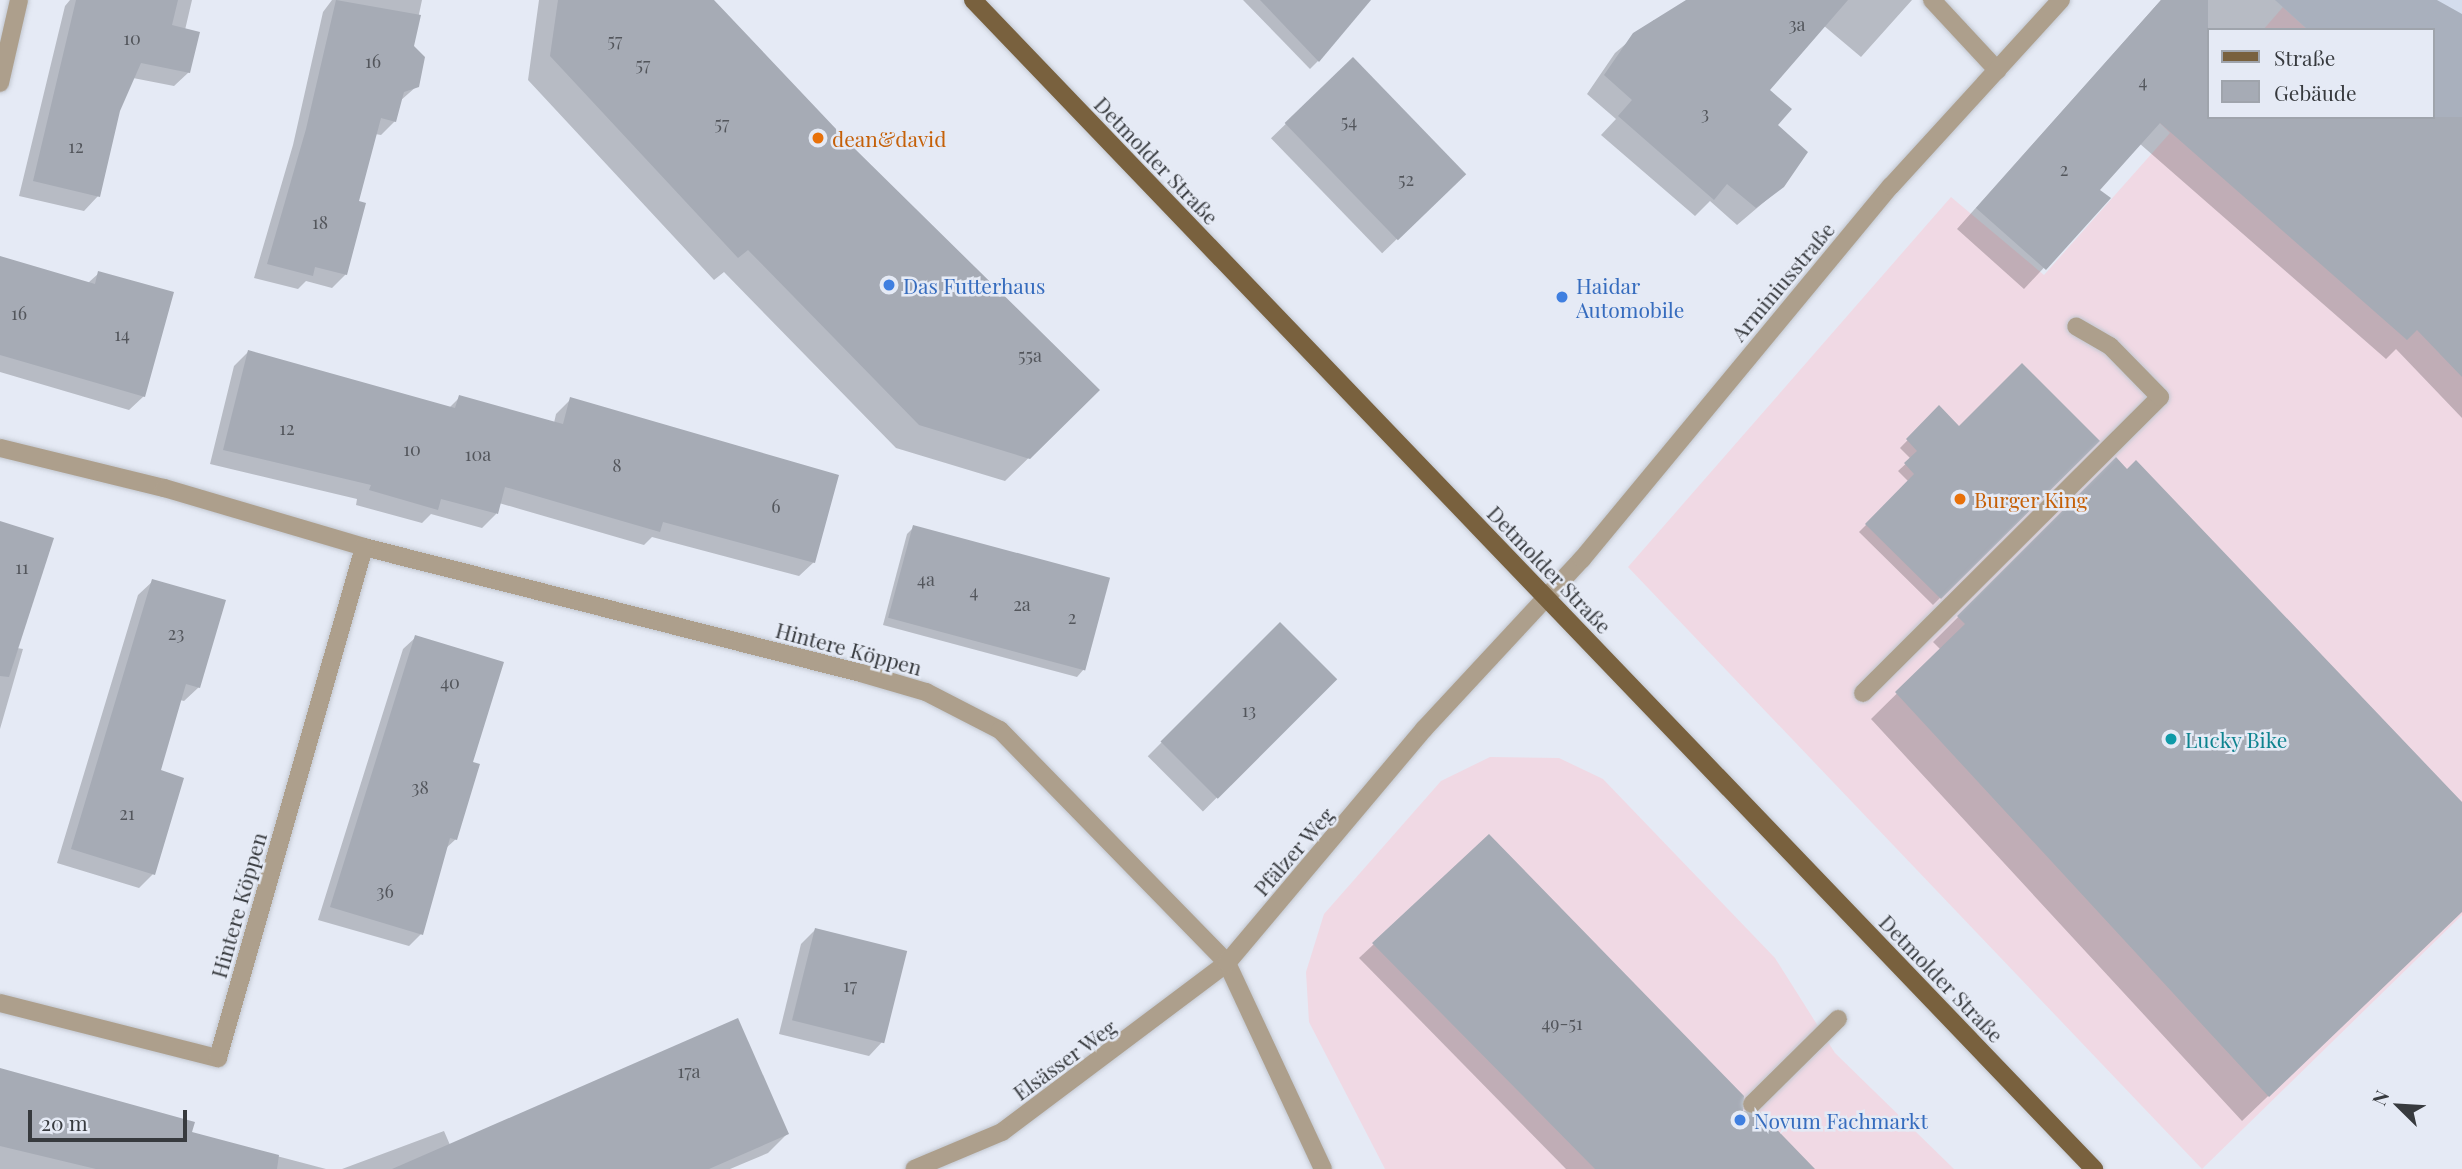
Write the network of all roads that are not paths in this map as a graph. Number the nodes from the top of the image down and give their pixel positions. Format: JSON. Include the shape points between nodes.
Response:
{"nodes":[{"id":1,"x":19,"y":0,"type":"edge"},
{"id":2,"x":973,"y":0,"type":"edge"},
{"id":3,"x":1932,"y":0,"type":"edge"},
{"id":4,"x":2061,"y":0,"type":"edge"},
{"id":5,"x":1997,"y":70,"type":"junction"},
{"id":6,"x":0,"y":83,"type":"edge"},
{"id":7,"x":2076,"y":326,"type":"dead end"},
{"id":8,"x":0,"y":448,"type":"edge"},
{"id":9,"x":364,"y":547,"type":"junction"},
{"id":10,"x":1546,"y":598,"type":"junction"},
{"id":11,"x":1863,"y":693,"type":"dead end"},
{"id":12,"x":1227,"y":962,"type":"junction"},
{"id":13,"x":0,"y":1003,"type":"edge"},
{"id":14,"x":1838,"y":1019,"type":"dead end"},
{"id":15,"x":1752,"y":1104,"type":"dead end"},
{"id":16,"x":914,"y":1169,"type":"edge"},
{"id":17,"x":1323,"y":1169,"type":"edge"},
{"id":18,"x":2094,"y":1169,"type":"edge"}],
"edges":[{"from":1,"to":6,"type":"street"},
{"from":2,"to":10,"type":"main road","name":"Detmolder Straße"},
{"from":3,"to":5,"type":"street"},
{"from":4,"to":5,"type":"street","name":"Arminiusstraße"},
{"from":5,"to":10,"type":"street","name":"Arminiusstraße","via":[[1891,186]]},
{"from":7,"to":11,"type":"street","via":[[2110,346],[2160,397]]},
{"from":8,"to":9,"type":"street","name":"Hintere Köppen","via":[[164,488]]},
{"from":9,"to":12,"type":"street","name":"Hintere Köppen","via":[[926,692],[1000,730]]},
{"from":9,"to":13,"type":"street","name":"Hintere Köppen","via":[[218,1058]]},
{"from":10,"to":12,"type":"street","name":"Pfälzer Weg","via":[[1424,730]]},
{"from":10,"to":18,"type":"main road","name":"Detmolder Straße"},
{"from":12,"to":16,"type":"street","name":"Elsässer Weg","via":[[1002,1132]]},
{"from":12,"to":17,"type":"street"},
{"from":14,"to":15,"type":"street"}]}
